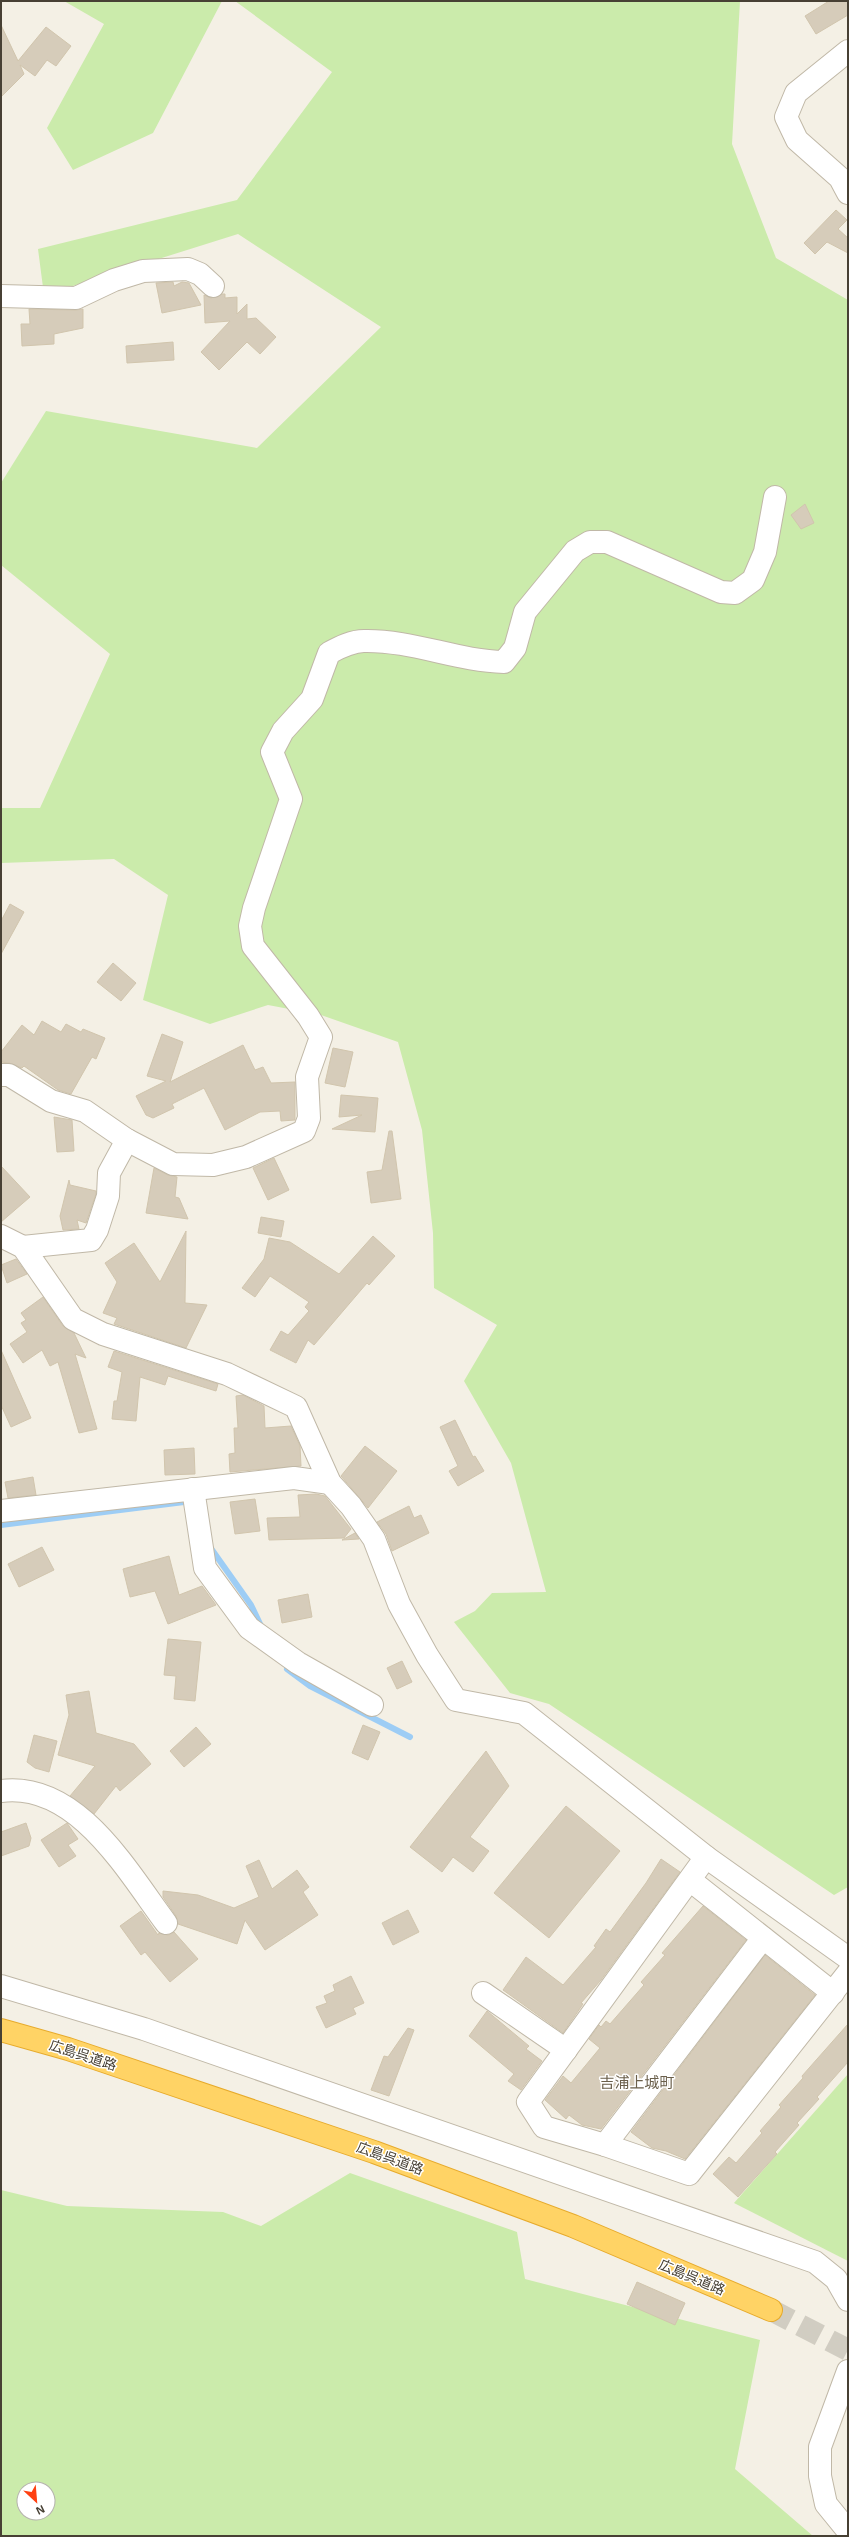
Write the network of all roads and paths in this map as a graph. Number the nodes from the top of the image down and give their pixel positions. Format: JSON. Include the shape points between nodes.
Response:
{"nodes":[{"id":1,"x":848,"y":51,"type":"edge"},
{"id":2,"x":848,"y":193,"type":"edge"},
{"id":3,"x":213,"y":286,"type":"dead end"},
{"id":4,"x":1,"y":296,"type":"edge"},
{"id":5,"x":775,"y":497,"type":"dead end"},
{"id":6,"x":1,"y":1075,"type":"edge"},
{"id":7,"x":127,"y":1140,"type":"junction"},
{"id":8,"x":1,"y":1236,"type":"edge"},
{"id":9,"x":23,"y":1247,"type":"junction"},
{"id":10,"x":330,"y":1483,"type":"junction"},
{"id":11,"x":193,"y":1489,"type":"junction"},
{"id":12,"x":1,"y":1511,"type":"edge"},
{"id":13,"x":372,"y":1705,"type":"dead end"},
{"id":14,"x":1,"y":1791,"type":"edge"},
{"id":15,"x":706,"y":1857,"type":"junction"},
{"id":16,"x":690,"y":1880,"type":"junction"},
{"id":17,"x":166,"y":1924,"type":"dead end"},
{"id":18,"x":763,"y":1938,"type":"junction"},
{"id":19,"x":848,"y":1958,"type":"edge"},
{"id":20,"x":848,"y":1973,"type":"edge"},
{"id":21,"x":1,"y":1986,"type":"edge"},
{"id":22,"x":482,"y":1993,"type":"dead end"},
{"id":23,"x":833,"y":1993,"type":"junction"},
{"id":24,"x":1,"y":2030,"type":"edge"},
{"id":25,"x":566,"y":2050,"type":"junction"},
{"id":26,"x":605,"y":2145,"type":"junction"},
{"id":27,"x":848,"y":2300,"type":"edge"},
{"id":28,"x":770,"y":2310,"type":"tunnel mouth"},
{"id":29,"x":848,"y":2371,"type":"edge"},
{"id":30,"x":848,"y":2531,"type":"edge"}],
"edges":[{"from":1,"to":2,"type":"street","via":[[796,93],[786,117],[797,140],[840,178]]},
{"from":3,"to":4,"type":"street","via":[[200,274],[188,269],[142,271],[114,280],[76,298]]},
{"from":5,"to":7,"type":"street","via":[[765,552],[753,580],[735,593],[721,592],[607,542],[590,542],[575,551],[525,612],[515,648],[504,662],[486,662],[401,645],[363,641],[329,653],[312,699],[283,731],[272,752],[291,799],[250,926],[253,946],[308,1016],[321,1037],[307,1077],[309,1118],[304,1131],[246,1157],[213,1165],[173,1164]]},
{"from":6,"to":7,"type":"street","via":[[9,1075],[51,1101],[85,1111]]},
{"from":7,"to":9,"type":"street","via":[[108,1173],[108,1196],[91,1240]]},
{"from":8,"to":9,"type":"street"},
{"from":9,"to":10,"type":"street","via":[[73,1319],[103,1334],[228,1374],[296,1407]]},
{"from":10,"to":11,"type":"street","via":[[294,1478]]},
{"from":10,"to":15,"type":"street","via":[[351,1506],[374,1539],[399,1604],[456,1700],[524,1713]]},
{"from":11,"to":12,"type":"street"},
{"from":11,"to":13,"type":"street","via":[[205,1568],[249,1628],[298,1663]]},
{"from":14,"to":17,"type":"street","via":[[14,1789],[48,1795],[84,1819],[122,1864]]},
{"from":15,"to":16,"type":"street"},
{"from":15,"to":19,"type":"street"},
{"from":16,"to":18,"type":"street"},
{"from":16,"to":25,"type":"street"},
{"from":18,"to":23,"type":"street"},
{"from":18,"to":26,"type":"street"},
{"from":20,"to":23,"type":"street"},
{"from":21,"to":27,"type":"street","via":[[144,2029],[815,2262],[836,2279]]},
{"from":22,"to":25,"type":"street"},
{"from":23,"to":26,"type":"street","via":[[689,2174]]},
{"from":24,"to":28,"type":"highway","name":"広島呉道路","via":[[374,2152],[573,2226]]},
{"from":25,"to":26,"type":"street","via":[[528,2102],[544,2127]]},
{"from":29,"to":30,"type":"street","via":[[820,2447],[820,2476],[826,2504]]}]}
